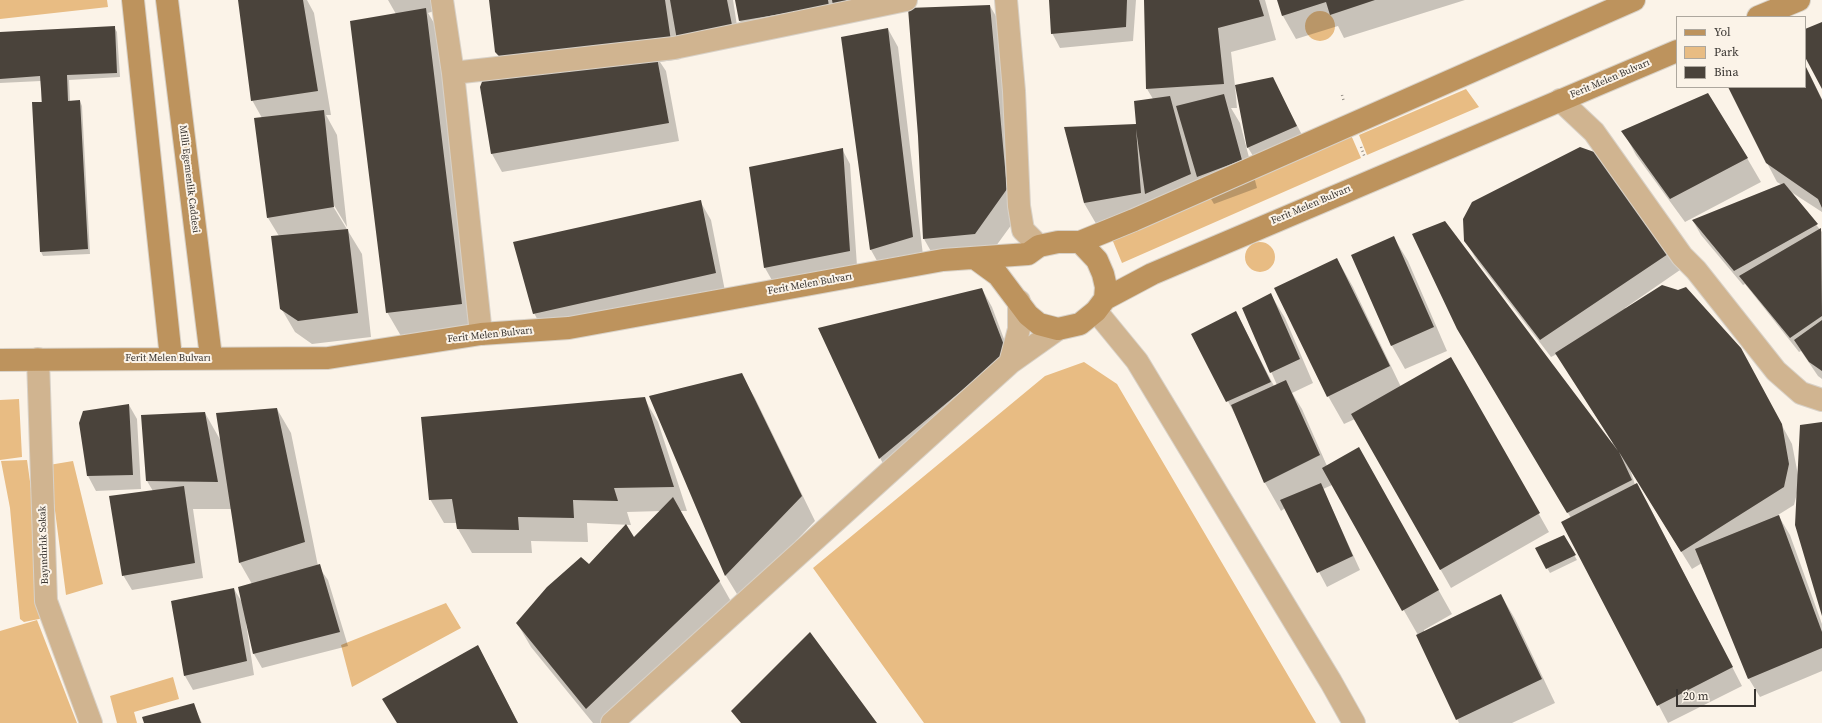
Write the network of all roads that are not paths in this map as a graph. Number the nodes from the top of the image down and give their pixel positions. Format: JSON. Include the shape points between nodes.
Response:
{"nodes":[{"id":1,"x":133,"y":0,"type":"edge"},
{"id":2,"x":167,"y":0,"type":"edge"},
{"id":3,"x":442,"y":0,"type":"edge"},
{"id":4,"x":906,"y":0,"type":"edge"},
{"id":5,"x":1006,"y":0,"type":"edge"},
{"id":6,"x":1634,"y":0,"type":"edge"},
{"id":7,"x":1798,"y":0,"type":"edge"},
{"id":8,"x":1760,"y":16,"type":"edge"},
{"id":9,"x":1676,"y":51,"type":"edge"},
{"id":10,"x":453,"y":73,"type":"junction"},
{"id":11,"x":1560,"y":100,"type":"junction"},
{"id":12,"x":1080,"y":242,"type":"junction"},
{"id":13,"x":1034,"y":250,"type":"junction"},
{"id":14,"x":976,"y":258,"type":"junction"},
{"id":15,"x":1019,"y":301,"type":"junction"},
{"id":16,"x":1101,"y":305,"type":"junction"},
{"id":17,"x":1058,"y":329,"type":"junction"},
{"id":18,"x":481,"y":334,"type":"junction"},
{"id":19,"x":211,"y":357,"type":"junction"},
{"id":20,"x":171,"y":358,"type":"junction"},
{"id":21,"x":38,"y":359,"type":"junction"},
{"id":22,"x":0,"y":360,"type":"edge"},
{"id":23,"x":1010,"y":363,"type":"junction"},
{"id":24,"x":1822,"y":400,"type":"edge"},
{"id":25,"x":91,"y":723,"type":"edge"},
{"id":26,"x":612,"y":723,"type":"edge"},
{"id":27,"x":1354,"y":723,"type":"edge"}],
"edges":[{"from":1,"to":20,"type":"main road"},
{"from":2,"to":19,"type":"main road","name":"Milli Egemenlik Caddesi"},
{"from":3,"to":10,"type":"street"},
{"from":4,"to":10,"type":"street","via":[[674,48]]},
{"from":5,"to":13,"type":"street","via":[[1014,91],[1018,206],[1023,230]]},
{"from":6,"to":12,"type":"main road","name":"Ferit Melen Bulvarı"},
{"from":7,"to":8,"type":"main road"},
{"from":9,"to":11,"type":"main road","name":"Ferit Melen Bulvarı"},
{"from":10,"to":18,"type":"street"},
{"from":11,"to":16,"type":"main road","name":"Ferit Melen Bulvarı","via":[[1152,274]]},
{"from":11,"to":24,"type":"street","via":[[1594,132],[1682,256],[1776,371],[1801,393]]},
{"from":12,"to":13,"type":"main road","name":"Ferit Melen Bulvarı","via":[[1058,242]]},
{"from":12,"to":16,"type":"main road","via":[[1090,250],[1103,274],[1106,287]]},
{"from":13,"to":14,"type":"main road","name":"Ferit Melen Bulvarı"},
{"from":13,"to":15,"type":"main road","via":[[1017,277]]},
{"from":14,"to":15,"type":"main road","name":"Ferit Melen Bulvarı","via":[[998,275]]},
{"from":14,"to":18,"type":"main road","name":"Ferit Melen Bulvarı","via":[[943,260],[569,328]]},
{"from":15,"to":17,"type":"main road","name":"Ferit Melen Bulvarı","via":[[1028,315],[1039,324]]},
{"from":15,"to":23,"type":"street","via":[[1019,329]]},
{"from":16,"to":17,"type":"main road","name":"Ferit Melen Bulvarı","via":[[1080,324]]},
{"from":16,"to":27,"type":"street"},
{"from":17,"to":23,"type":"street"},
{"from":18,"to":19,"type":"main road","name":"Ferit Melen Bulvarı","via":[[328,358]]},
{"from":19,"to":20,"type":"main road","name":"Ferit Melen Bulvarı"},
{"from":20,"to":21,"type":"main road","name":"Ferit Melen Bulvarı"},
{"from":21,"to":22,"type":"main road","name":"Ferit Melen Bulvarı"},
{"from":21,"to":25,"type":"street","name":"Bayındırlık Sokak","via":[[46,601]]},
{"from":23,"to":26,"type":"street"}]}
